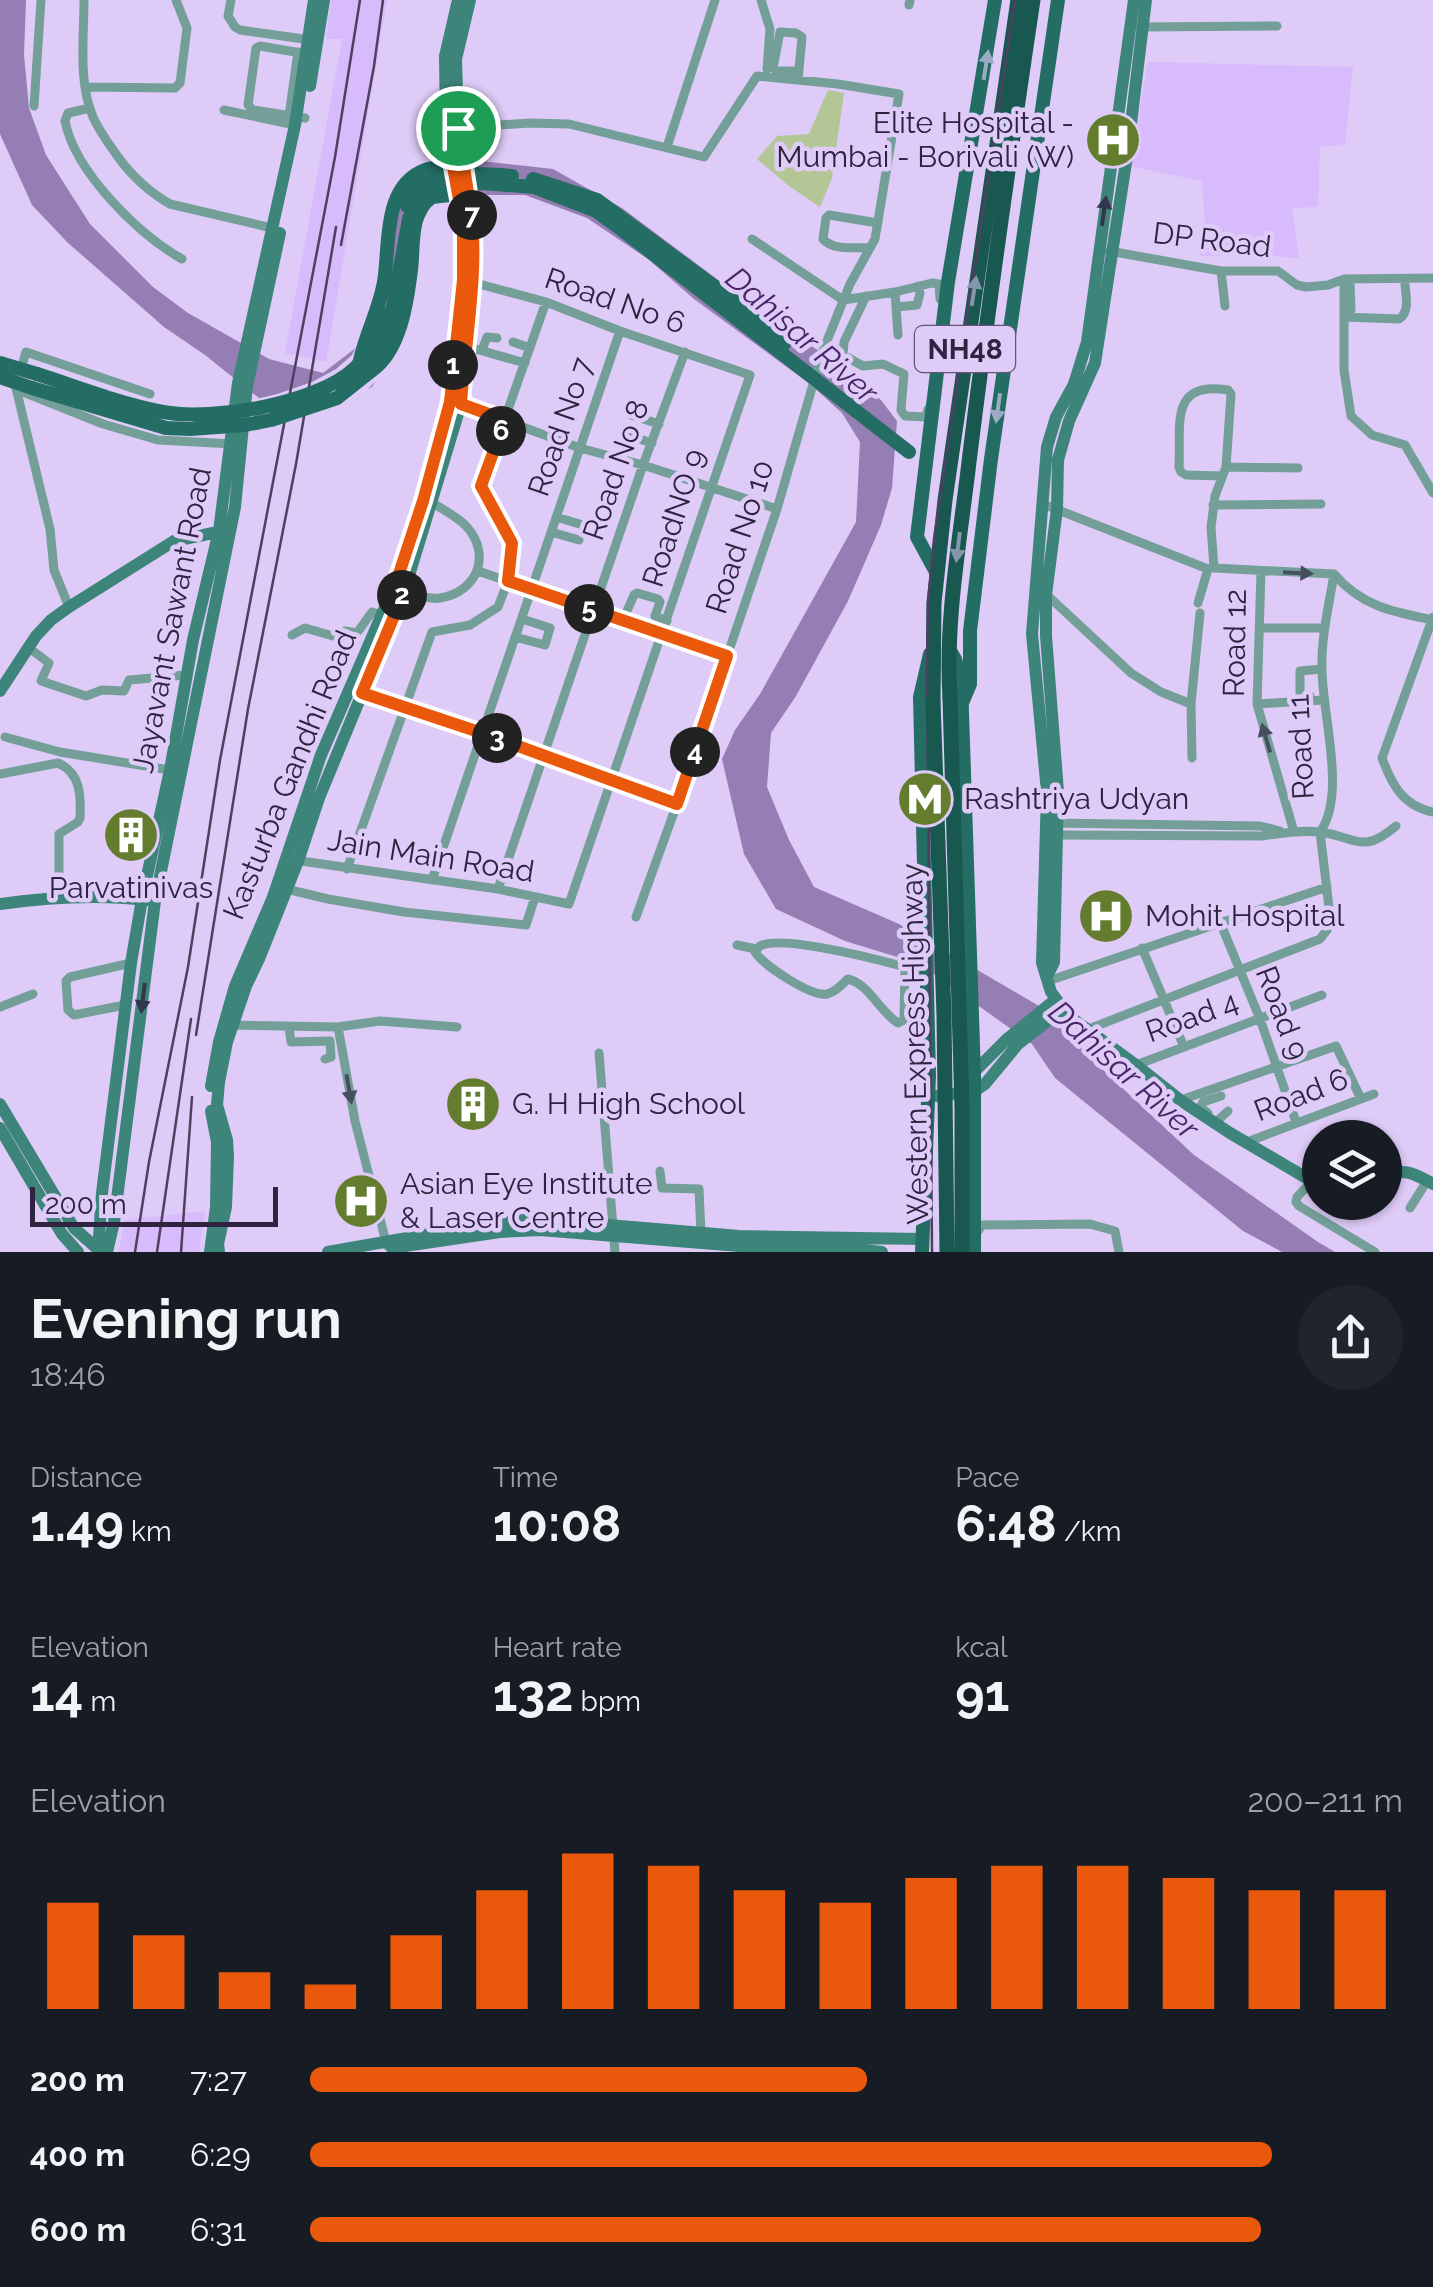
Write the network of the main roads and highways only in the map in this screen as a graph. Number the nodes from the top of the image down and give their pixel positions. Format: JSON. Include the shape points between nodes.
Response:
{"nodes":[{"id":1,"x":995,"y":0,"type":"edge"},
{"id":2,"x":1018,"y":0,"type":"edge"},
{"id":3,"x":1033,"y":0,"type":"edge"},
{"id":4,"x":1058,"y":0,"type":"edge"},
{"id":5,"x":459,"y":165,"type":"road end"},
{"id":6,"x":464,"y":199,"type":"road end"},
{"id":7,"x":0,"y":363,"type":"edge"},
{"id":8,"x":364,"y":368,"type":"junction"},
{"id":9,"x":13,"y":379,"type":"edge"},
{"id":10,"x":910,"y":447,"type":"junction"},
{"id":11,"x":926,"y":448,"type":"junction"},
{"id":12,"x":924,"y":465,"type":"junction"},
{"id":13,"x":936,"y":572,"type":"junction"},
{"id":14,"x":941,"y":647,"type":"junction"},
{"id":15,"x":948,"y":700,"type":"junction"},
{"id":16,"x":927,"y":975,"type":"junction"},
{"id":17,"x":972,"y":1021,"type":"junction"},
{"id":18,"x":974,"y":1244,"type":"edge"},
{"id":19,"x":922,"y":1246,"type":"edge"},
{"id":20,"x":947,"y":1252,"type":"edge"},
{"id":21,"x":962,"y":1252,"type":"edge"}],
"edges":[{"from":11,"to":1,"type":"main road","one_way":true},
{"from":13,"to":2,"type":"highway","name":"Western Express Highway","number":"NH48","one_way":true},
{"from":3,"to":14,"type":"highway","name":"Western Express Highway","number":"NH48","one_way":true},
{"from":4,"to":15,"type":"main road","one_way":true,"via":[[991,459],[970,684]]},
{"from":5,"to":8,"type":"main road","bridge":true,"via":[[417,174],[397,197],[377,312],[362,350]]},
{"from":6,"to":8,"type":"main road","bridge":true,"via":[[432,197],[418,212],[402,316],[384,360]]},
{"from":7,"to":9,"type":"main road"},
{"from":8,"to":9,"type":"main road","bridge":true,"via":[[270,406],[214,413],[168,413]]},
{"from":8,"to":10,"type":"main road","bridge":true,"via":[[388,334],[409,219],[424,196],[440,187],[482,183],[534,187],[618,226]]},
{"from":10,"to":11,"type":"main road"},
{"from":10,"to":12,"type":"main road"},
{"from":11,"to":12,"type":"main road"},
{"from":12,"to":13,"type":"main road","via":[[917,536]]},
{"from":13,"to":14,"type":"highway","name":"Western Express Highway","number":"NH48"},
{"from":14,"to":15,"type":"highway","name":"Western Express Highway","number":"NH48"},
{"from":14,"to":16,"type":"main road","via":[[920,697]]},
{"from":15,"to":17,"type":"main road"},
{"from":15,"to":20,"type":"highway","name":"Western Express Highway","number":"NH48","bridge":true},
{"from":15,"to":21,"type":"highway","name":"Western Express Highway","number":"NH48","bridge":true},
{"from":16,"to":17,"type":"main road"},
{"from":16,"to":19,"type":"main road"},
{"from":17,"to":18,"type":"main road"},
{"from":18,"to":19,"type":"main road"}]}
